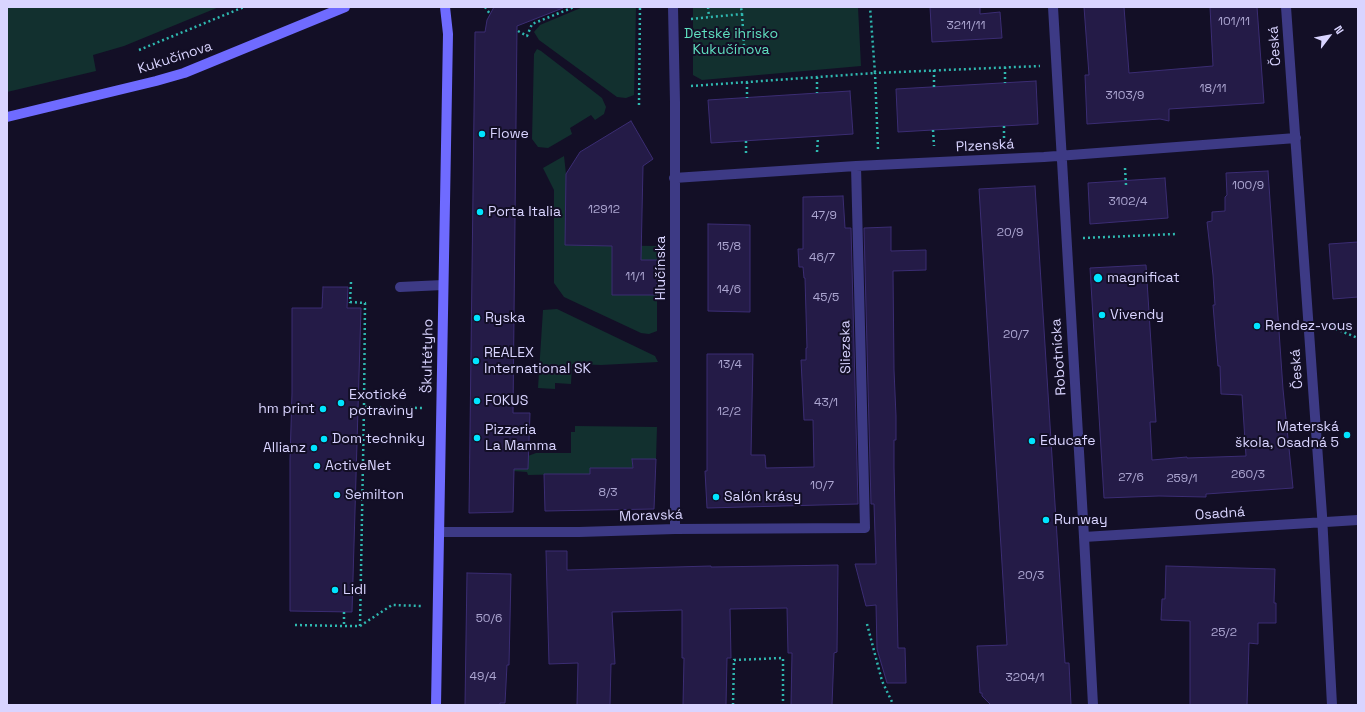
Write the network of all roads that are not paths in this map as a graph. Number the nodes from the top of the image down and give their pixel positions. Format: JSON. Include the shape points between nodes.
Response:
{"nodes":[{"id":1,"x":345,"y":7,"type":"edge"},
{"id":2,"x":445,"y":7,"type":"edge"},
{"id":3,"x":673,"y":7,"type":"edge"},
{"id":4,"x":1053,"y":7,"type":"edge"},
{"id":5,"x":1286,"y":7,"type":"edge"},
{"id":6,"x":7,"y":117,"type":"edge"},
{"id":7,"x":1296,"y":138,"type":"junction"},
{"id":8,"x":1061,"y":156,"type":"junction"},
{"id":9,"x":856,"y":166,"type":"junction"},
{"id":10,"x":674,"y":178,"type":"junction"},
{"id":11,"x":443,"y":285,"type":"junction"},
{"id":12,"x":400,"y":287,"type":"dead end"},
{"id":13,"x":1358,"y":520,"type":"edge"},
{"id":14,"x":1322,"y":522,"type":"junction"},
{"id":15,"x":865,"y":528,"type":"joint"},
{"id":16,"x":675,"y":529,"type":"junction"},
{"id":17,"x":439,"y":532,"type":"junction"},
{"id":18,"x":1084,"y":536,"type":"junction"},
{"id":19,"x":436,"y":705,"type":"edge"},
{"id":20,"x":1093,"y":705,"type":"edge"},
{"id":21,"x":1332,"y":705,"type":"edge"}],
"edges":[{"from":1,"to":6,"type":"street","name":"Kukučínova","via":[[176,75]]},
{"from":2,"to":11,"type":"street","name":"Škultétyho","via":[[448,34]]},
{"from":3,"to":10,"type":"street","name":"Hlučínska"},
{"from":4,"to":8,"type":"street","name":"Robotnícka"},
{"from":5,"to":7,"type":"street","name":"Česká"},
{"from":7,"to":8,"type":"street","name":"Plzenská"},
{"from":7,"to":14,"type":"street","name":"Česká"},
{"from":8,"to":9,"type":"street","name":"Plzenská"},
{"from":8,"to":18,"type":"street","name":"Robotnícka"},
{"from":9,"to":10,"type":"street","name":"Plzenská"},
{"from":9,"to":15,"type":"street","name":"Sliezska"},
{"from":10,"to":16,"type":"street","name":"Hlučínska"},
{"from":11,"to":12,"type":"street"},
{"from":11,"to":17,"type":"street","name":"Škultétyho"},
{"from":13,"to":14,"type":"street","name":"Osadná"},
{"from":14,"to":18,"type":"street","name":"Osadná"},
{"from":14,"to":21,"type":"street","name":"Česká"},
{"from":15,"to":16,"type":"street","name":"Moravská"},
{"from":16,"to":17,"type":"street","name":"Moravská"},
{"from":17,"to":19,"type":"street","name":"Škultétyho"},
{"from":18,"to":20,"type":"street","name":"Robotnícka"}]}
